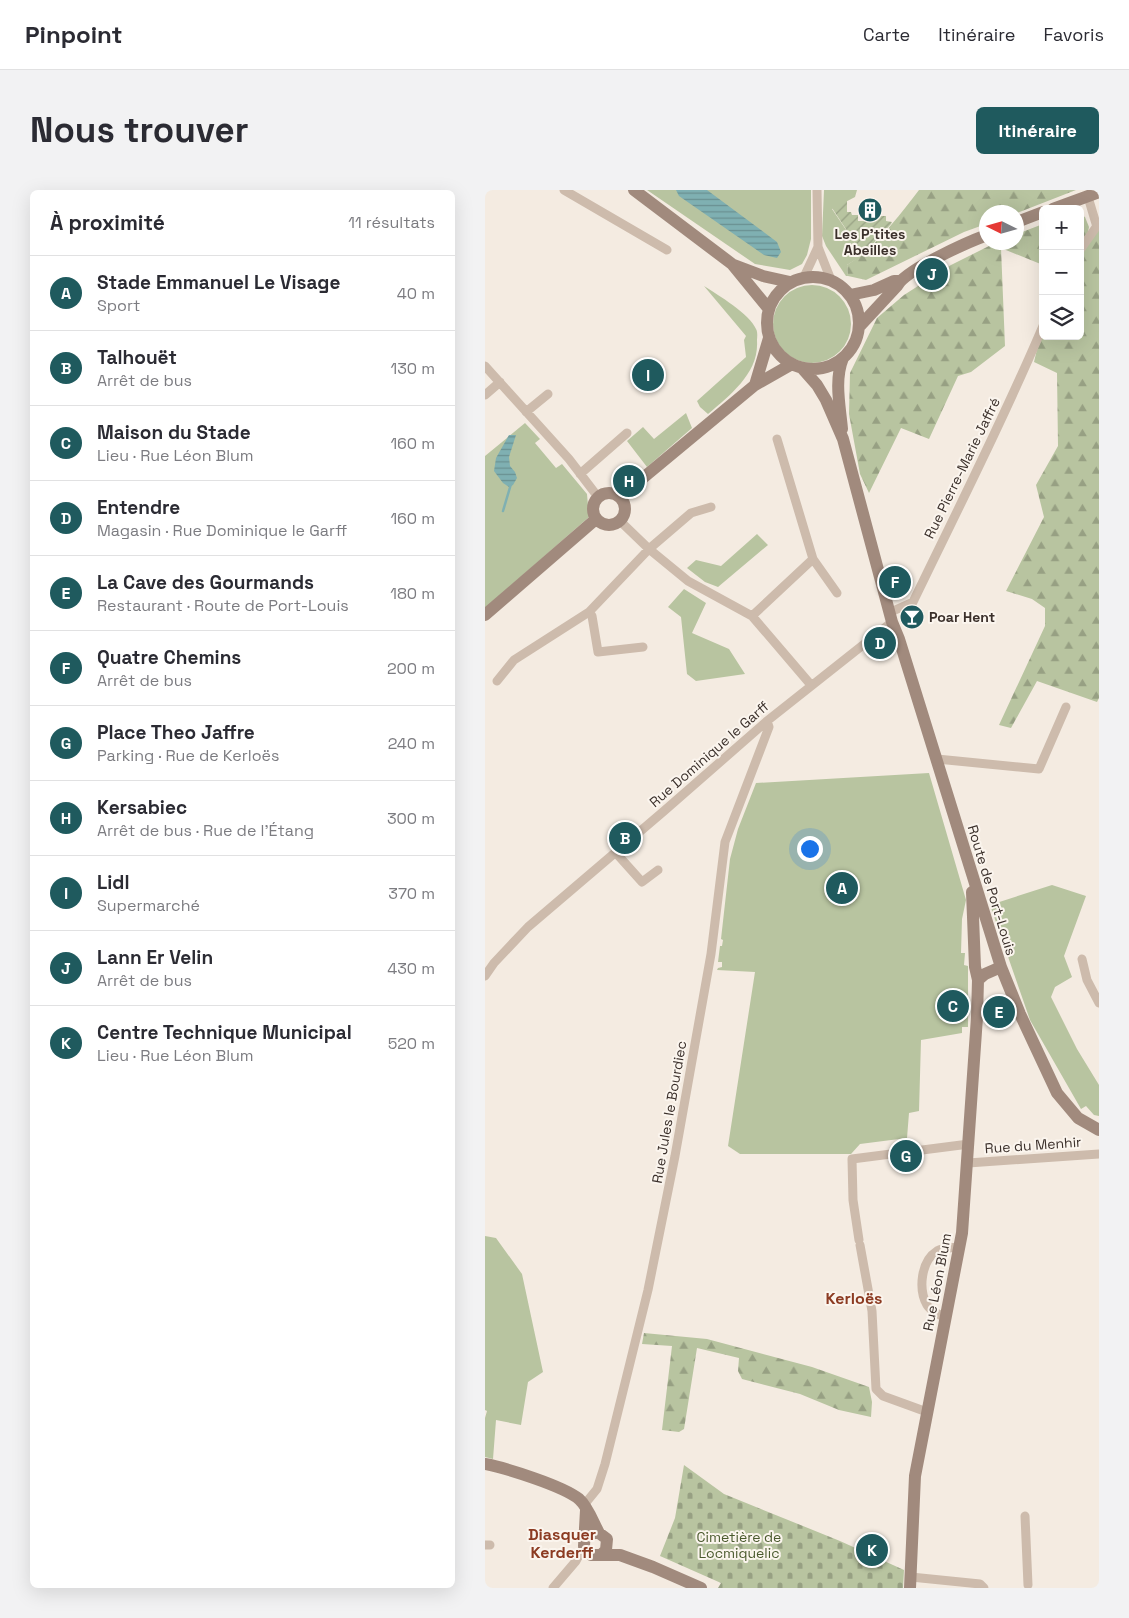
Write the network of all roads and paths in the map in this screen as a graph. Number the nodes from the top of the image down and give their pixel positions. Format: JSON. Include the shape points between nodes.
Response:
{"nodes":[{"id":1,"x":564,"y":190,"type":"edge"},
{"id":2,"x":633,"y":190,"type":"edge"},
{"id":3,"x":817,"y":190,"type":"edge"},
{"id":4,"x":1093,"y":195,"type":"edge"},
{"id":5,"x":1064,"y":205,"type":"edge"},
{"id":6,"x":1039,"y":214,"type":"edge"},
{"id":7,"x":1024,"y":219,"type":"edge"},
{"id":8,"x":1098,"y":225,"type":"edge"},
{"id":9,"x":979,"y":237,"type":"edge"},
{"id":10,"x":1084,"y":244,"type":"edge"},
{"id":11,"x":817,"y":247,"type":"junction"},
{"id":12,"x":667,"y":250,"type":"dead end"},
{"id":13,"x":732,"y":264,"type":"junction"},
{"id":14,"x":804,"y":277,"type":"junction"},
{"id":15,"x":831,"y":280,"type":"junction"},
{"id":16,"x":899,"y":281,"type":"junction"},
{"id":17,"x":790,"y":282,"type":"junction"},
{"id":18,"x":850,"y":295,"type":"junction"},
{"id":19,"x":769,"y":308,"type":"junction"},
{"id":20,"x":859,"y":326,"type":"junction"},
{"id":21,"x":1039,"y":336,"type":"edge"},
{"id":22,"x":769,"y":338,"type":"junction"},
{"id":23,"x":843,"y":358,"type":"junction"},
{"id":24,"x":485,"y":366,"type":"edge"},
{"id":25,"x":797,"y":366,"type":"junction"},
{"id":26,"x":500,"y":382,"type":"junction"},
{"id":27,"x":755,"y":385,"type":"junction"},
{"id":28,"x":548,"y":394,"type":"dead end"},
{"id":29,"x":485,"y":395,"type":"edge"},
{"id":30,"x":526,"y":412,"type":"junction"},
{"id":31,"x":627,"y":433,"type":"dead end"},
{"id":32,"x":777,"y":439,"type":"dead end"},
{"id":33,"x":843,"y":439,"type":"junction"},
{"id":34,"x":580,"y":474,"type":"junction"},
{"id":35,"x":598,"y":497,"type":"junction"},
{"id":36,"x":620,"y":497,"type":"junction"},
{"id":37,"x":711,"y":507,"type":"dead end"},
{"id":38,"x":596,"y":519,"type":"junction"},
{"id":39,"x":620,"y":521,"type":"junction"},
{"id":40,"x":649,"y":549,"type":"junction"},
{"id":41,"x":813,"y":560,"type":"junction"},
{"id":42,"x":837,"y":593,"type":"dead end"},
{"id":43,"x":589,"y":612,"type":"junction"},
{"id":44,"x":485,"y":614,"type":"edge"},
{"id":45,"x":752,"y":616,"type":"junction"},
{"id":46,"x":893,"y":617,"type":"junction"},
{"id":47,"x":643,"y":647,"type":"dead end"},
{"id":48,"x":497,"y":681,"type":"dead end"},
{"id":49,"x":811,"y":685,"type":"junction"},
{"id":50,"x":1066,"y":707,"type":"dead end"},
{"id":51,"x":767,"y":721,"type":"junction"},
{"id":52,"x":937,"y":759,"type":"junction"},
{"id":53,"x":616,"y":853,"type":"junction"},
{"id":54,"x":658,"y":870,"type":"dead end"},
{"id":55,"x":972,"y":877,"type":"junction"},
{"id":56,"x":996,"y":953,"type":"junction"},
{"id":57,"x":1082,"y":959,"type":"dead end"},
{"id":58,"x":975,"y":960,"type":"junction"},
{"id":59,"x":1001,"y":967,"type":"junction"},
{"id":60,"x":485,"y":976,"type":"edge"},
{"id":61,"x":978,"y":980,"type":"junction"},
{"id":62,"x":1099,"y":1003,"type":"edge"},
{"id":63,"x":1098,"y":1132,"type":"edge"},
{"id":64,"x":969,"y":1144,"type":"junction"},
{"id":65,"x":1099,"y":1154,"type":"edge"},
{"id":66,"x":968,"y":1163,"type":"junction"},
{"id":67,"x":960,"y":1247,"type":"junction"},
{"id":68,"x":946,"y":1318,"type":"junction"},
{"id":69,"x":927,"y":1412,"type":"junction"},
{"id":70,"x":485,"y":1464,"type":"edge"},
{"id":71,"x":585,"y":1507,"type":"junction"},
{"id":72,"x":1025,"y":1516,"type":"dead end"},
{"id":73,"x":599,"y":1533,"type":"junction"},
{"id":74,"x":608,"y":1543,"type":"junction"},
{"id":75,"x":590,"y":1548,"type":"junction"},
{"id":76,"x":620,"y":1555,"type":"junction"},
{"id":77,"x":910,"y":1582,"type":"edge"},
{"id":78,"x":692,"y":1586,"type":"edge"},
{"id":79,"x":978,"y":1586,"type":"edge"},
{"id":80,"x":1028,"y":1587,"type":"edge"},
{"id":81,"x":553,"y":1588,"type":"edge"}],
"edges":[{"from":1,"to":12,"type":"street"},
{"from":2,"to":13,"type":"main road"},
{"from":3,"to":11,"type":"street"},
{"from":4,"to":5,"type":"main road"},
{"from":4,"to":8,"type":"street"},
{"from":6,"to":7,"type":"main road"},
{"from":8,"to":10,"type":"street"},
{"from":9,"to":16,"type":"main road","via":[[956,247]]},
{"from":11,"to":14,"type":"street"},
{"from":11,"to":15,"type":"street"},
{"from":13,"to":17,"type":"main road"},
{"from":13,"to":19,"type":"main road"},
{"from":14,"to":15,"type":"main road"},
{"from":14,"to":17,"type":"main road"},
{"from":15,"to":18,"type":"main road"},
{"from":16,"to":18,"type":"main road"},
{"from":16,"to":20,"type":"main road"},
{"from":17,"to":19,"type":"main road","via":[[777,294]]},
{"from":18,"to":20,"type":"main road","via":[[858,312]]},
{"from":19,"to":22,"type":"main road","via":[[766,323]]},
{"from":20,"to":23,"type":"main road","via":[[850,350]]},
{"from":21,"to":46,"type":"street","name":"Rue Pierre-Marie Jaffré","via":[[913,602]]},
{"from":22,"to":25,"type":"main road","via":[[778,354]]},
{"from":22,"to":27,"type":"main road"},
{"from":23,"to":25,"type":"main road","via":[[824,368]]},
{"from":23,"to":33,"type":"main road","name":"Route de Port-Louis","via":[[839,387]]},
{"from":24,"to":26,"type":"street"},
{"from":25,"to":27,"type":"main road"},
{"from":25,"to":33,"type":"main road","name":"Route de Port-Louis","via":[[817,385]]},
{"from":26,"to":29,"type":"street"},
{"from":26,"to":30,"type":"street"},
{"from":27,"to":36,"type":"main road"},
{"from":28,"to":30,"type":"street"},
{"from":30,"to":34,"type":"street"},
{"from":31,"to":34,"type":"street"},
{"from":32,"to":41,"type":"street"},
{"from":33,"to":46,"type":"main road","name":"Route de Port-Louis"},
{"from":34,"to":35,"type":"street"},
{"from":35,"to":36,"type":"main road","via":[[607,493]]},
{"from":35,"to":38,"type":"main road","via":[[593,509]]},
{"from":36,"to":39,"type":"main road","via":[[625,509]]},
{"from":37,"to":40,"type":"street","via":[[691,513]]},
{"from":38,"to":39,"type":"main road","via":[[605,525]]},
{"from":38,"to":44,"type":"main road"},
{"from":39,"to":40,"type":"street"},
{"from":40,"to":43,"type":"street"},
{"from":40,"to":45,"type":"street","via":[[688,581]]},
{"from":41,"to":42,"type":"street"},
{"from":41,"to":45,"type":"street"},
{"from":43,"to":47,"type":"street","via":[[598,652]]},
{"from":43,"to":48,"type":"street","via":[[514,660]]},
{"from":45,"to":49,"type":"street"},
{"from":46,"to":49,"type":"street","name":"Rue Dominique le Garff"},
{"from":46,"to":52,"type":"main road","name":"Route de Port-Louis"},
{"from":49,"to":51,"type":"street","name":"Rue Dominique le Garff"},
{"from":50,"to":52,"type":"street","via":[[1039,769]]},
{"from":51,"to":53,"type":"street","name":"Rue Dominique le Garff"},
{"from":51,"to":71,"type":"street","name":"Rue Jules le Bourdiec","via":[[769,728],[725,842],[709,961],[648,1290],[605,1464],[597,1489]]},
{"from":52,"to":55,"type":"main road","name":"Route de Port-Louis"},
{"from":53,"to":54,"type":"street","via":[[643,882]]},
{"from":53,"to":60,"type":"street","name":"Rue Dominique le Garff","via":[[528,927]]},
{"from":55,"to":56,"type":"main road","name":"Route de Port-Louis"},
{"from":55,"to":58,"type":"main road","name":"Rue Léon Blum"},
{"from":56,"to":58,"type":"main road"},
{"from":56,"to":59,"type":"main road","name":"Route de Port-Louis"},
{"from":57,"to":62,"type":"street","via":[[1087,980]]},
{"from":58,"to":61,"type":"main road","name":"Rue Léon Blum"},
{"from":59,"to":61,"type":"main road"},
{"from":59,"to":63,"type":"main road","name":"Route de Port-Louis","via":[[1057,1093],[1078,1118]]},
{"from":61,"to":64,"type":"main road","name":"Rue Léon Blum"},
{"from":64,"to":66,"type":"main road","name":"Rue Léon Blum"},
{"from":64,"to":69,"type":"street","via":[[852,1159],[853,1200],[872,1312],[875,1388],[883,1396]]},
{"from":65,"to":66,"type":"street","name":"Rue du Menhir"},
{"from":66,"to":67,"type":"main road","name":"Rue Léon Blum"},
{"from":67,"to":68,"type":"main road","name":"Rue Léon Blum"},
{"from":67,"to":68,"type":"street","via":[[938,1250],[923,1270],[922,1285],[927,1305],[934,1313]]},
{"from":68,"to":69,"type":"main road","name":"Rue Léon Blum"},
{"from":69,"to":77,"type":"main road","name":"Rue Léon Blum","via":[[915,1476]]},
{"from":70,"to":71,"type":"main road","via":[[553,1486],[578,1498]]},
{"from":71,"to":73,"type":"main road"},
{"from":71,"to":75,"type":"main road"},
{"from":72,"to":80,"type":"street"},
{"from":73,"to":74,"type":"main road"},
{"from":73,"to":75,"type":"main road","via":[[592,1533]]},
{"from":74,"to":75,"type":"main road","via":[[606,1550]]},
{"from":74,"to":76,"type":"main road"},
{"from":75,"to":76,"type":"main road"},
{"from":75,"to":81,"type":"street"},
{"from":76,"to":78,"type":"main road"},
{"from":77,"to":79,"type":"street"}]}
